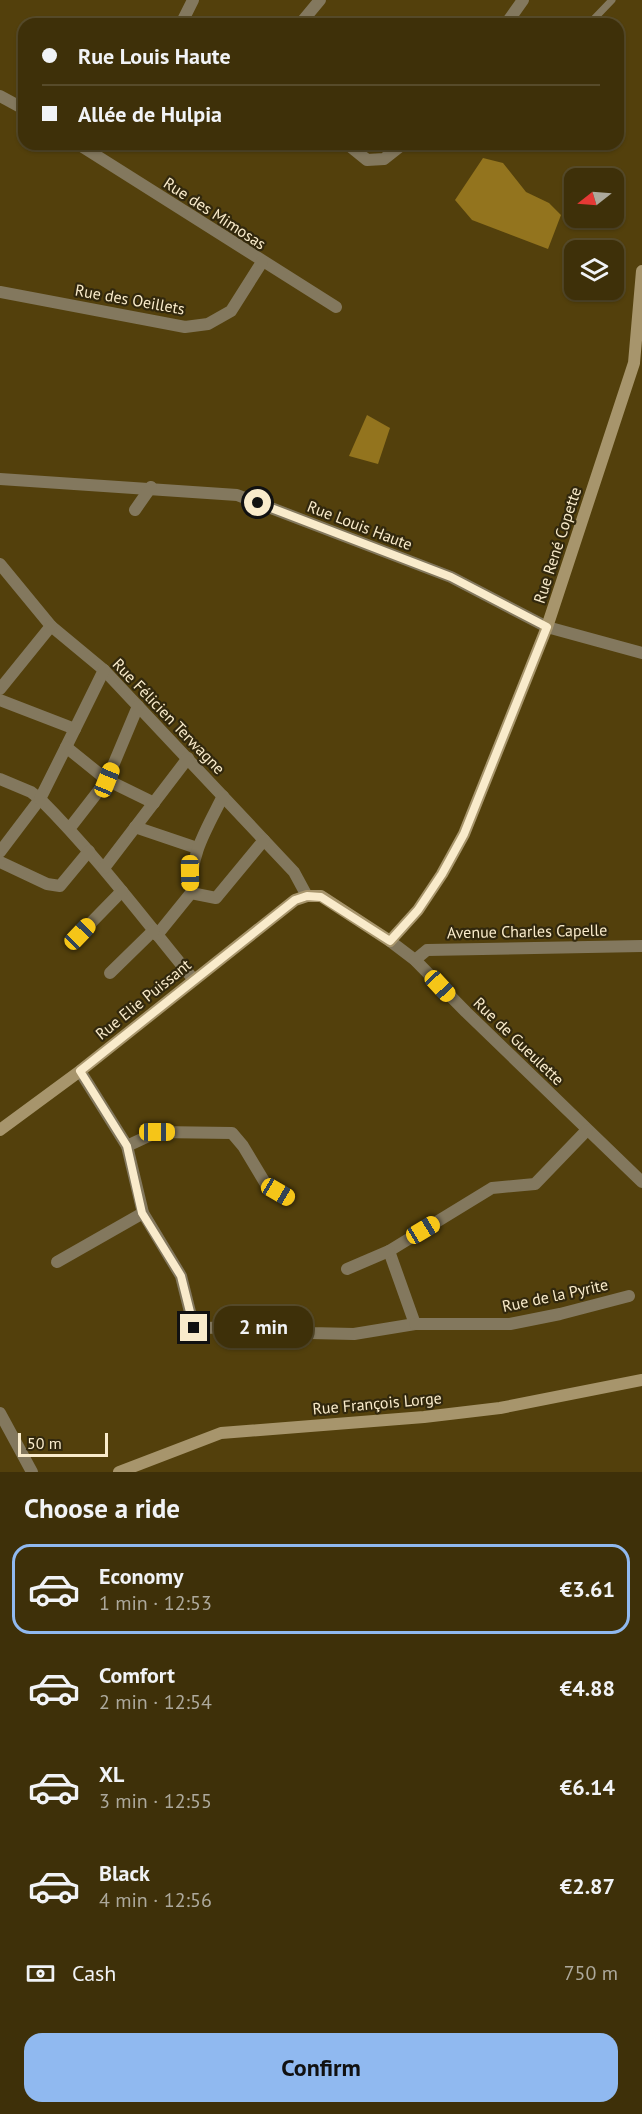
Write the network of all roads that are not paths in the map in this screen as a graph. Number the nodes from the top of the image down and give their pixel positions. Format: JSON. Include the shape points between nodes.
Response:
{"nodes":[{"id":1,"x":193,"y":0,"type":"edge"},
{"id":2,"x":320,"y":0,"type":"edge"},
{"id":3,"x":523,"y":0,"type":"edge"},
{"id":4,"x":612,"y":0,"type":"edge"},
{"id":5,"x":185,"y":18,"type":"edge"},
{"id":6,"x":305,"y":18,"type":"edge"},
{"id":7,"x":510,"y":18,"type":"edge"},
{"id":8,"x":595,"y":18,"type":"edge"},
{"id":9,"x":0,"y":96,"type":"edge"},
{"id":10,"x":18,"y":106,"type":"edge"},
{"id":11,"x":87,"y":150,"type":"edge"},
{"id":12,"x":355,"y":150,"type":"edge"},
{"id":13,"x":396,"y":150,"type":"edge"},
{"id":14,"x":262,"y":262,"type":"junction"},
{"id":15,"x":642,"y":271,"type":"edge"},
{"id":16,"x":0,"y":292,"type":"edge"},
{"id":17,"x":336,"y":308,"type":"dead end"},
{"id":18,"x":0,"y":479,"type":"edge"},
{"id":19,"x":151,"y":488,"type":"junction"},
{"id":20,"x":135,"y":510,"type":"dead end"},
{"id":21,"x":0,"y":564,"type":"edge"},
{"id":22,"x":51,"y":626,"type":"junction"},
{"id":23,"x":547,"y":627,"type":"junction"},
{"id":24,"x":642,"y":653,"type":"edge"},
{"id":25,"x":104,"y":670,"type":"junction"},
{"id":26,"x":0,"y":688,"type":"edge"},
{"id":27,"x":0,"y":700,"type":"edge"},
{"id":28,"x":138,"y":706,"type":"junction"},
{"id":29,"x":75,"y":729,"type":"junction"},
{"id":30,"x":66,"y":747,"type":"junction"},
{"id":31,"x":188,"y":758,"type":"junction"},
{"id":32,"x":0,"y":779,"type":"edge"},
{"id":33,"x":107,"y":780,"type":"junction"},
{"id":34,"x":223,"y":796,"type":"junction"},
{"id":35,"x":40,"y":799,"type":"junction"},
{"id":36,"x":154,"y":803,"type":"junction"},
{"id":37,"x":135,"y":827,"type":"junction"},
{"id":38,"x":69,"y":829,"type":"junction"},
{"id":39,"x":264,"y":840,"type":"junction"},
{"id":40,"x":197,"y":848,"type":"junction"},
{"id":41,"x":89,"y":851,"type":"junction"},
{"id":42,"x":0,"y":854,"type":"edge"},
{"id":43,"x":104,"y":868,"type":"junction"},
{"id":44,"x":122,"y":891,"type":"junction"},
{"id":45,"x":191,"y":893,"type":"junction"},
{"id":46,"x":307,"y":896,"type":"junction"},
{"id":47,"x":155,"y":933,"type":"junction"},
{"id":48,"x":80,"y":934,"type":"dead end"},
{"id":49,"x":390,"y":941,"type":"junction"},
{"id":50,"x":642,"y":946,"type":"edge"},
{"id":51,"x":415,"y":960,"type":"junction"},
{"id":52,"x":110,"y":973,"type":"dead end"},
{"id":53,"x":194,"y":980,"type":"junction"},
{"id":54,"x":80,"y":1071,"type":"junction"},
{"id":55,"x":0,"y":1130,"type":"edge"},
{"id":56,"x":587,"y":1130,"type":"junction"},
{"id":57,"x":127,"y":1146,"type":"junction"},
{"id":58,"x":642,"y":1182,"type":"edge"},
{"id":59,"x":289,"y":1198,"type":"dead end"},
{"id":60,"x":142,"y":1213,"type":"junction"},
{"id":61,"x":389,"y":1251,"type":"junction"},
{"id":62,"x":57,"y":1262,"type":"dead end"},
{"id":63,"x":347,"y":1269,"type":"dead end"},
{"id":64,"x":629,"y":1296,"type":"dead end"},
{"id":65,"x":415,"y":1324,"type":"junction"},
{"id":66,"x":642,"y":1380,"type":"edge"},
{"id":67,"x":0,"y":1413,"type":"edge"},
{"id":68,"x":32,"y":1472,"type":"edge"},
{"id":69,"x":119,"y":1472,"type":"edge"}],
"edges":[{"from":1,"to":5,"type":"street"},
{"from":2,"to":6,"type":"street"},
{"from":3,"to":7,"type":"street"},
{"from":4,"to":8,"type":"lane"},
{"from":9,"to":10,"type":"street"},
{"from":11,"to":14,"type":"street","name":"Rue des Mimosas"},
{"from":12,"to":13,"type":"street","via":[[367,160],[384,159]]},
{"from":14,"to":16,"type":"street","name":"Rue des Oeillets","via":[[231,311],[197,326],[185,327]]},
{"from":14,"to":17,"type":"street","name":"Rue des Mimosas"},
{"from":15,"to":23,"type":"street","name":"Rue René Copette","via":[[634,363]]},
{"from":18,"to":19,"type":"street","name":"Rue Louis Haute"},
{"from":19,"to":20,"type":"street"},
{"from":19,"to":23,"type":"street","name":"Rue Louis Haute","via":[[237,495],[451,577]]},
{"from":21,"to":22,"type":"street","name":"Rue Félicien Terwagne"},
{"from":22,"to":25,"type":"street","name":"Rue Félicien Terwagne"},
{"from":22,"to":26,"type":"street"},
{"from":23,"to":24,"type":"street","name":"Rue Louis Haute"},
{"from":23,"to":49,"type":"street","name":"Rue René Copette","via":[[464,834],[418,910]]},
{"from":25,"to":28,"type":"street","name":"Rue Félicien Terwagne"},
{"from":25,"to":29,"type":"street"},
{"from":27,"to":29,"type":"street"},
{"from":28,"to":31,"type":"street","name":"Rue Félicien Terwagne"},
{"from":28,"to":33,"type":"street"},
{"from":29,"to":30,"type":"street"},
{"from":30,"to":33,"type":"street"},
{"from":30,"to":35,"type":"street"},
{"from":31,"to":34,"type":"street","name":"Rue Félicien Terwagne"},
{"from":31,"to":36,"type":"street"},
{"from":32,"to":35,"type":"street"},
{"from":33,"to":36,"type":"street"},
{"from":33,"to":38,"type":"street"},
{"from":34,"to":39,"type":"street","name":"Rue Félicien Terwagne"},
{"from":34,"to":40,"type":"street"},
{"from":35,"to":38,"type":"street"},
{"from":35,"to":42,"type":"street"},
{"from":36,"to":37,"type":"street"},
{"from":37,"to":40,"type":"street"},
{"from":37,"to":43,"type":"street"},
{"from":38,"to":41,"type":"street"},
{"from":39,"to":45,"type":"street","via":[[216,898]]},
{"from":39,"to":46,"type":"street","name":"Rue Félicien Terwagne","via":[[294,872]]},
{"from":40,"to":45,"type":"street","via":[[190,873]]},
{"from":41,"to":42,"type":"street","via":[[60,886],[47,884]]},
{"from":41,"to":43,"type":"street"},
{"from":43,"to":44,"type":"street"},
{"from":44,"to":47,"type":"street"},
{"from":44,"to":48,"type":"street"},
{"from":45,"to":47,"type":"street"},
{"from":46,"to":49,"type":"street","name":"Rue de Gueulette","via":[[321,897]]},
{"from":46,"to":53,"type":"street","name":"Rue Elie Puissant","via":[[295,900]]},
{"from":47,"to":52,"type":"street"},
{"from":47,"to":53,"type":"street"},
{"from":49,"to":51,"type":"street","name":"Rue de Gueulette"},
{"from":50,"to":51,"type":"street","name":"Avenue Charles Capelle","via":[[428,950]]},
{"from":51,"to":56,"type":"street","name":"Rue de Gueulette"},
{"from":53,"to":54,"type":"street","name":"Rue Elie Puissant"},
{"from":54,"to":55,"type":"street","name":"Rue Elie Puissant"},
{"from":54,"to":57,"type":"street"},
{"from":56,"to":58,"type":"street","name":"Rue de Gueulette"},
{"from":56,"to":61,"type":"street","via":[[535,1184],[492,1188]]},
{"from":57,"to":59,"type":"street","via":[[157,1132],[232,1133],[267,1186]]},
{"from":57,"to":60,"type":"street"},
{"from":60,"to":62,"type":"street"},
{"from":60,"to":65,"type":"street","name":"Rue de la Pyrite","via":[[181,1276],[194,1328],[290,1327],[310,1333],[354,1334]]},
{"from":61,"to":63,"type":"street"},
{"from":61,"to":65,"type":"street"},
{"from":64,"to":65,"type":"street","name":"Rue de la Pyrite","via":[[510,1324]]},
{"from":66,"to":69,"type":"street","name":"Rue François Lorge","via":[[500,1408],[221,1433]]},
{"from":67,"to":68,"type":"street"}]}
